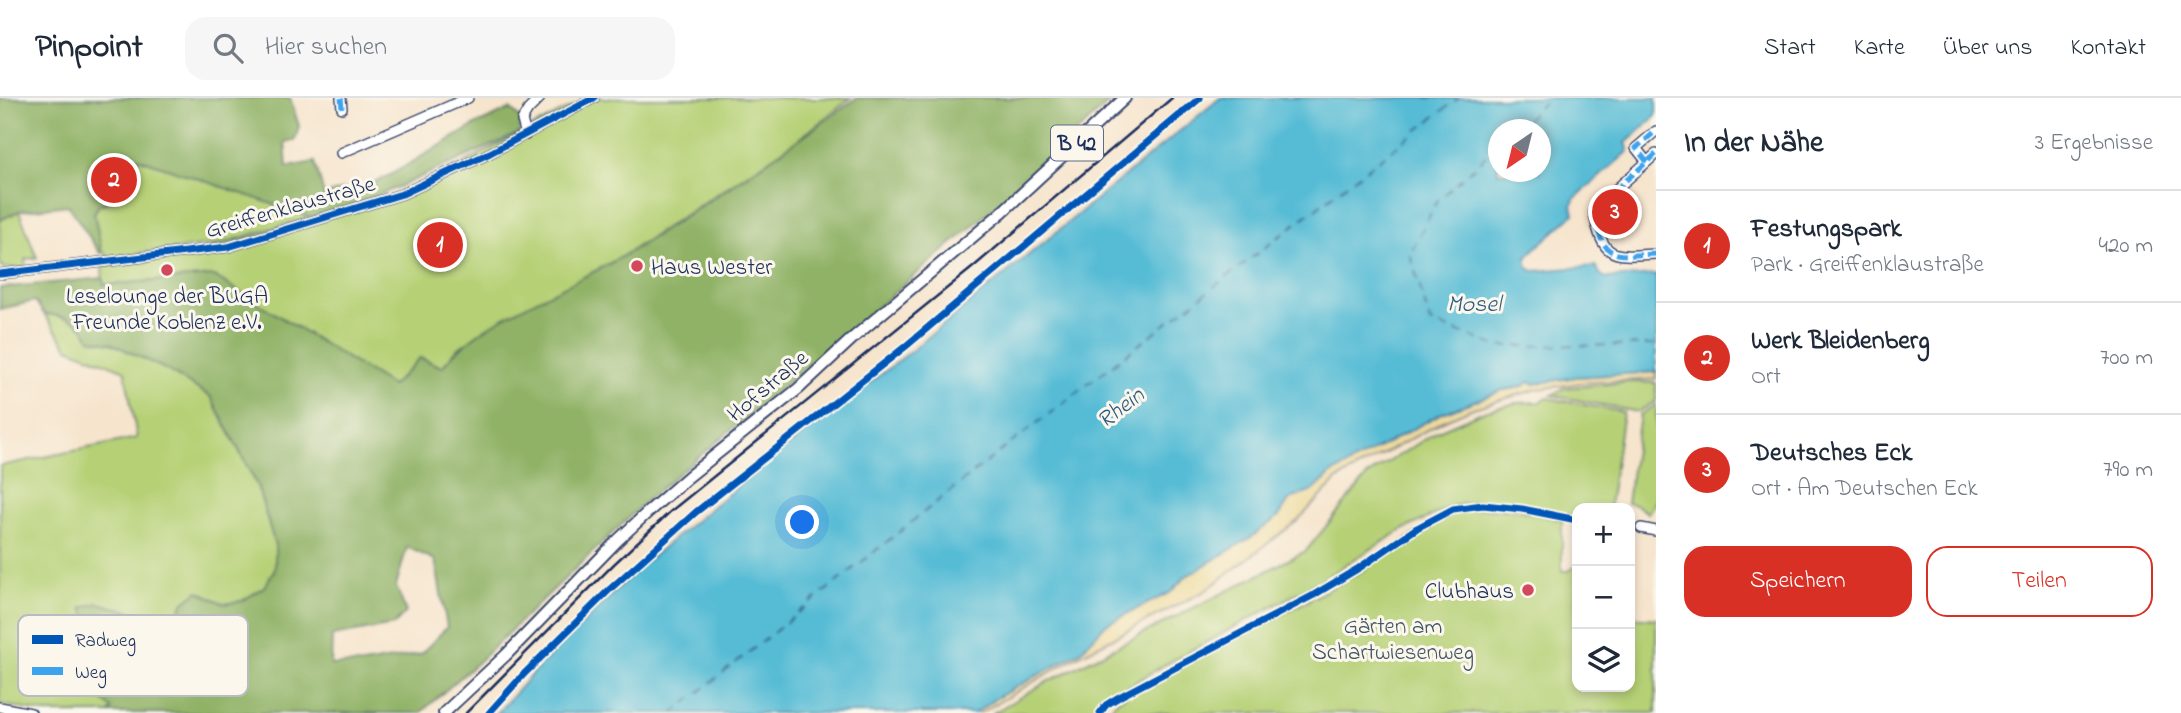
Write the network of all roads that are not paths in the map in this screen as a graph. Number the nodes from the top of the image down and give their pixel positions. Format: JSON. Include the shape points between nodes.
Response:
{"nodes":[{"id":1,"x":468,"y":98,"type":"edge"},
{"id":2,"x":540,"y":98,"type":"edge"},
{"id":3,"x":584,"y":98,"type":"edge"},
{"id":4,"x":594,"y":98,"type":"edge"},
{"id":5,"x":1125,"y":98,"type":"edge"},
{"id":6,"x":572,"y":110,"type":"junction"},
{"id":7,"x":1656,"y":131,"type":"edge"},
{"id":8,"x":526,"y":135,"type":"junction"},
{"id":9,"x":341,"y":153,"type":"dead end"},
{"id":10,"x":1651,"y":158,"type":"edge"},
{"id":11,"x":1656,"y":254,"type":"edge"},
{"id":12,"x":0,"y":274,"type":"edge"},
{"id":13,"x":1641,"y":528,"type":"dead end"},
{"id":14,"x":1656,"y":531,"type":"edge"},
{"id":15,"x":0,"y":707,"type":"edge"},
{"id":16,"x":31,"y":713,"type":"edge"},
{"id":17,"x":444,"y":713,"type":"edge"}],
"edges":[{"from":1,"to":9,"type":"street"},
{"from":2,"to":8,"type":"street","via":[[523,120]]},
{"from":3,"to":6,"type":"street","name":"Greiffenklaustraße"},
{"from":4,"to":6,"type":"street","name":"Greiffenklaustraße"},
{"from":5,"to":17,"type":"main road","name":"Hofstraße","number":"B 42","via":[[1001,213],[649,511]]},
{"from":6,"to":8,"type":"street","name":"Greiffenklaustraße"},
{"from":7,"to":10,"type":"street","via":[[1640,145]]},
{"from":8,"to":12,"type":"street","name":"Greiffenklaustraße","via":[[402,194],[228,247]]},
{"from":10,"to":11,"type":"street","via":[[1596,202],[1594,216],[1607,248],[1622,260]]},
{"from":13,"to":14,"type":"street"},
{"from":15,"to":16,"type":"street"}]}
